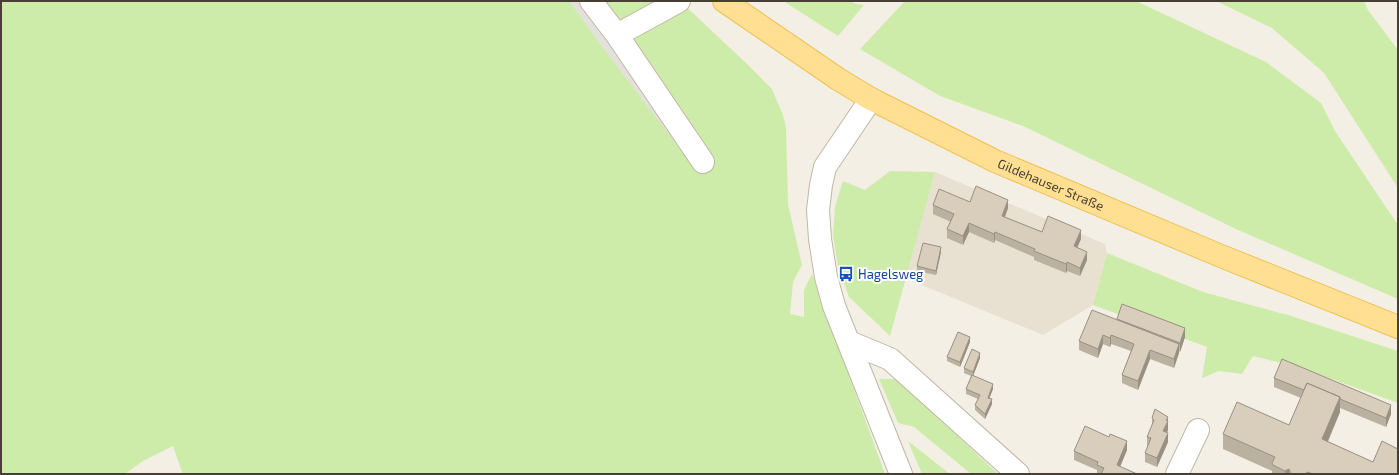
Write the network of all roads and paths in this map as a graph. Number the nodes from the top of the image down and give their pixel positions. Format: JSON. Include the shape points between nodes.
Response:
{"nodes":[{"id":1,"x":590,"y":1,"type":"edge"},
{"id":2,"x":679,"y":1,"type":"edge"},
{"id":3,"x":724,"y":1,"type":"edge"},
{"id":4,"x":618,"y":35,"type":"junction"},
{"id":5,"x":871,"y":99,"type":"junction"},
{"id":6,"x":703,"y":162,"type":"dead end"},
{"id":7,"x":1398,"y":327,"type":"edge"},
{"id":8,"x":849,"y":342,"type":"junction"},
{"id":9,"x":1198,"y":430,"type":"dead end"},
{"id":10,"x":901,"y":474,"type":"edge"},
{"id":11,"x":1018,"y":474,"type":"edge"},
{"id":12,"x":1177,"y":474,"type":"edge"}],
"edges":[{"from":1,"to":4,"type":"street"},
{"from":2,"to":4,"type":"street"},
{"from":3,"to":5,"type":"main road","name":"Gildehauser Straße"},
{"from":4,"to":6,"type":"street"},
{"from":5,"to":7,"type":"main road","name":"Gildehauser Straße","via":[[995,161]]},
{"from":5,"to":8,"type":"street","via":[[825,167],[818,210],[826,277],[834,306]]},
{"from":8,"to":10,"type":"street"},
{"from":8,"to":11,"type":"street","via":[[890,359]]},
{"from":9,"to":12,"type":"street"}]}
